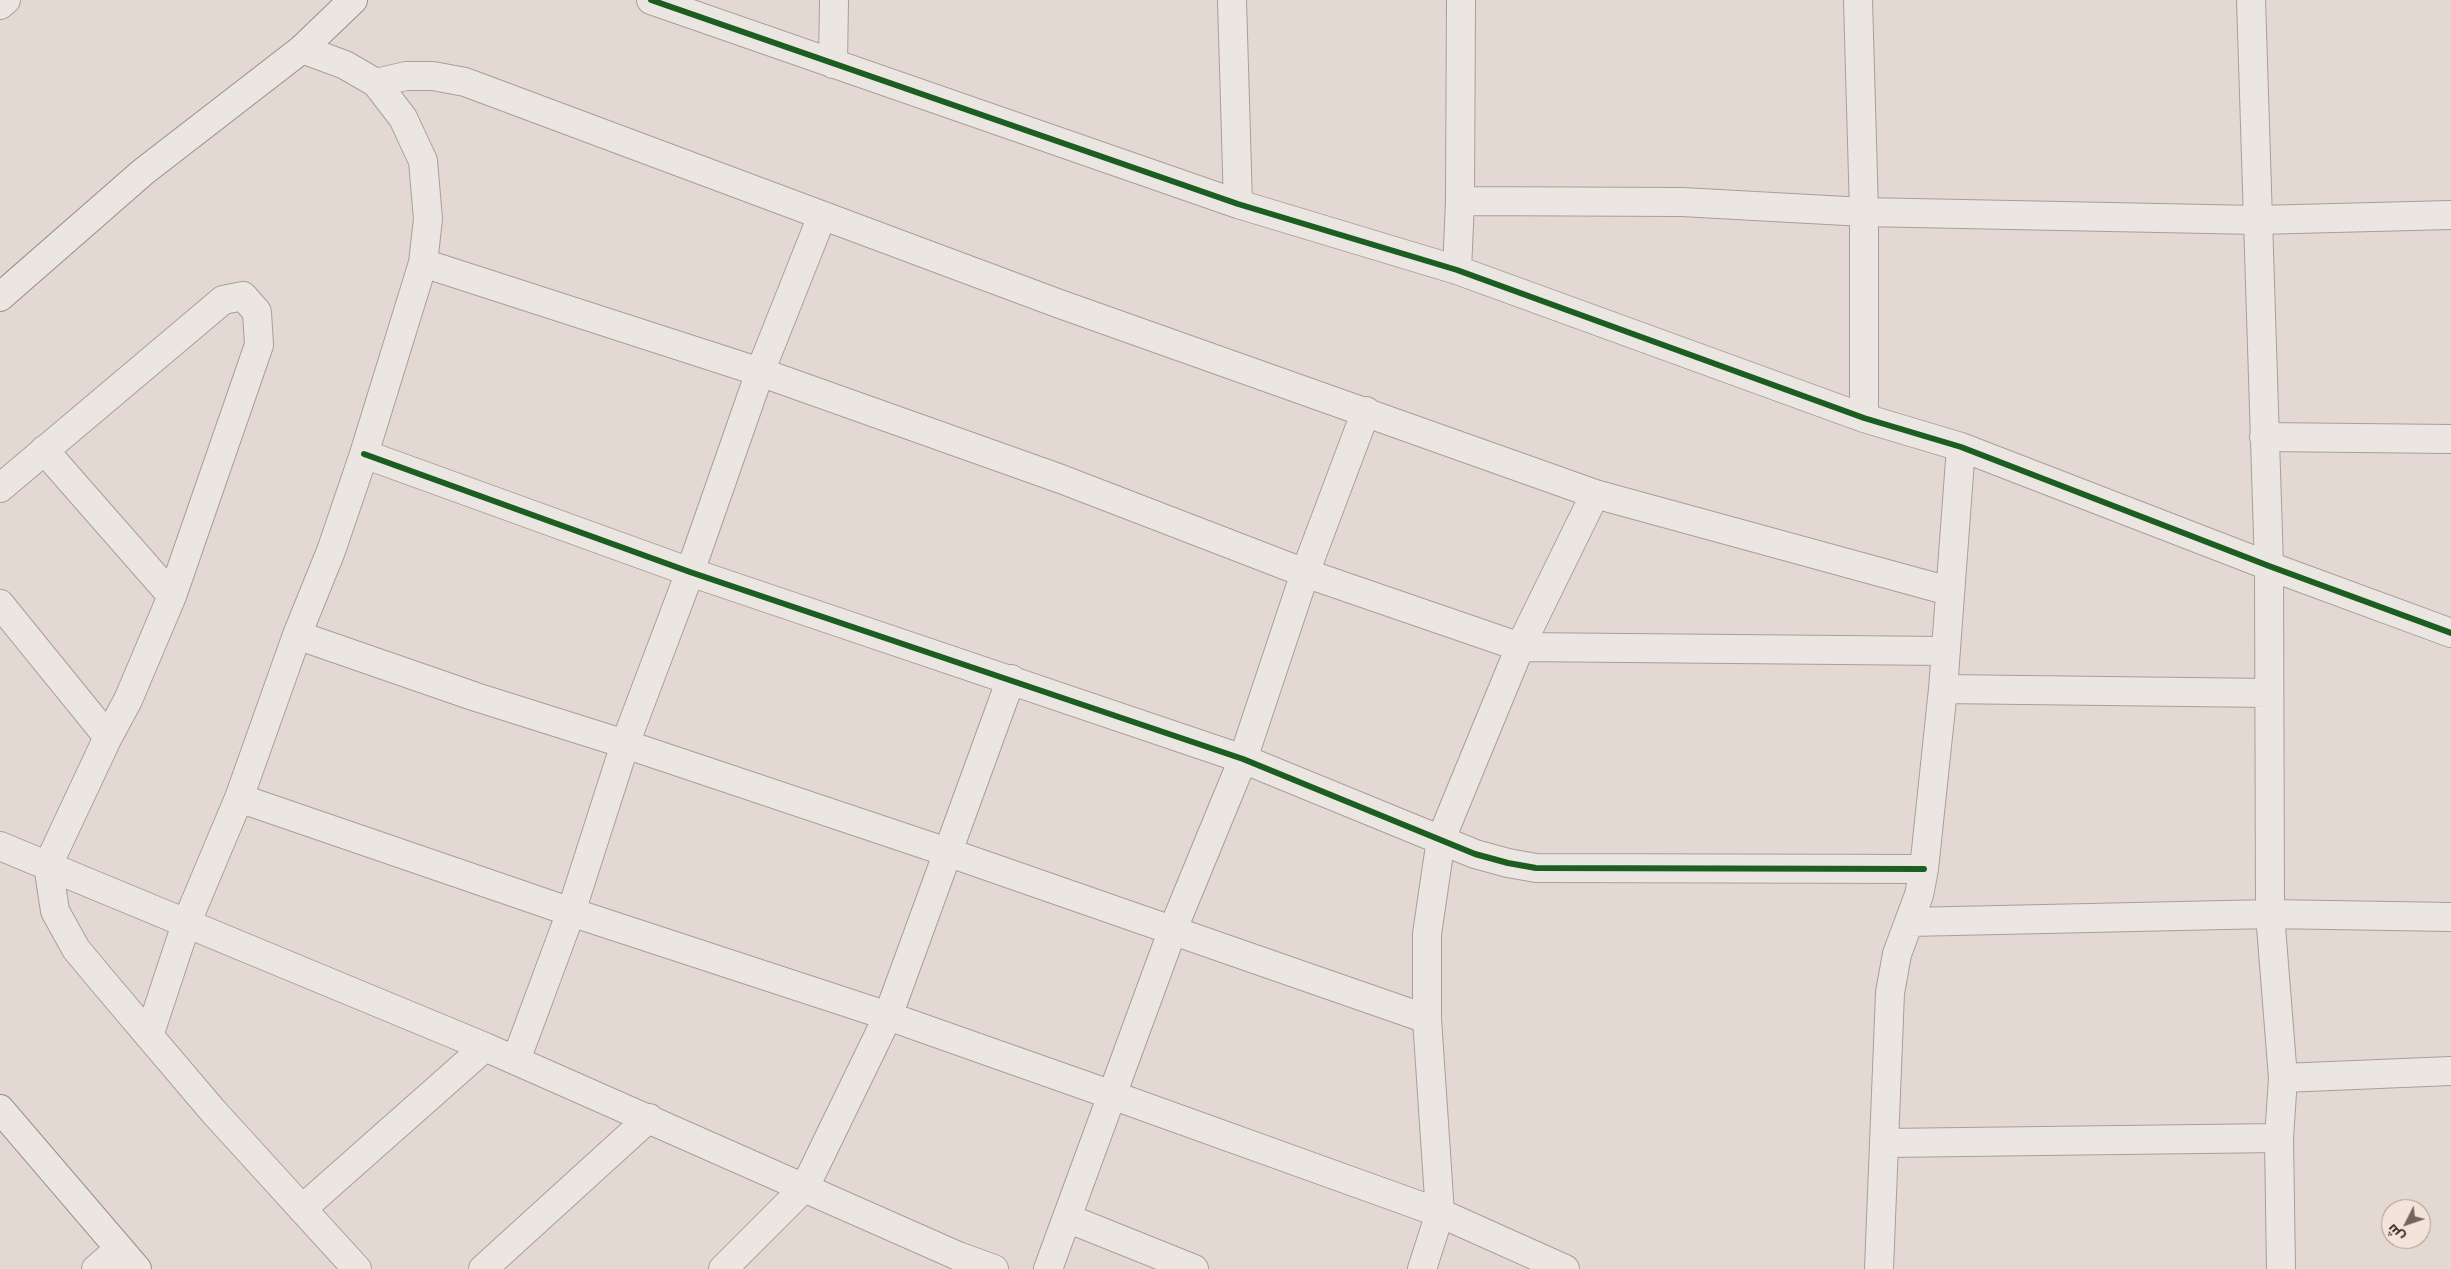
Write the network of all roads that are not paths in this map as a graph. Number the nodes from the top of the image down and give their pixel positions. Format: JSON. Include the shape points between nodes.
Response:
{"nodes":[{"id":1,"x":6,"y":0,"type":"edge"},
{"id":2,"x":353,"y":0,"type":"edge"},
{"id":3,"x":651,"y":0,"type":"edge"},
{"id":4,"x":834,"y":0,"type":"edge"},
{"id":5,"x":1232,"y":0,"type":"edge"},
{"id":6,"x":1461,"y":0,"type":"edge"},
{"id":7,"x":1858,"y":0,"type":"edge"},
{"id":8,"x":2251,"y":0,"type":"edge"},
{"id":9,"x":0,"y":5,"type":"edge"},
{"id":10,"x":302,"y":49,"type":"junction"},
{"id":11,"x":833,"y":64,"type":"junction"},
{"id":12,"x":376,"y":82,"type":"junction"},
{"id":13,"x":1460,"y":200,"type":"junction"},
{"id":14,"x":1238,"y":204,"type":"junction"},
{"id":15,"x":1864,"y":212,"type":"junction"},
{"id":16,"x":2451,"y":215,"type":"edge"},
{"id":17,"x":822,"y":216,"type":"junction"},
{"id":18,"x":2257,"y":220,"type":"junction"},
{"id":19,"x":423,"y":263,"type":"junction"},
{"id":20,"x":1457,"y":270,"type":"junction"},
{"id":21,"x":0,"y":297,"type":"edge"},
{"id":22,"x":760,"y":372,"type":"junction"},
{"id":23,"x":1366,"y":411,"type":"junction"},
{"id":24,"x":1864,"y":418,"type":"junction"},
{"id":25,"x":2264,"y":437,"type":"junction"},
{"id":26,"x":2451,"y":439,"type":"edge"},
{"id":27,"x":1962,"y":447,"type":"junction"},
{"id":28,"x":44,"y":450,"type":"junction"},
{"id":29,"x":364,"y":454,"type":"junction"},
{"id":30,"x":0,"y":488,"type":"edge"},
{"id":31,"x":1595,"y":494,"type":"junction"},
{"id":32,"x":2269,"y":566,"type":"junction"},
{"id":33,"x":690,"y":572,"type":"junction"},
{"id":34,"x":1305,"y":573,"type":"junction"},
{"id":35,"x":1949,"y":591,"type":"junction"},
{"id":36,"x":172,"y":596,"type":"junction"},
{"id":37,"x":5,"y":622,"type":"edge"},
{"id":38,"x":2451,"y":632,"type":"edge"},
{"id":39,"x":297,"y":635,"type":"junction"},
{"id":40,"x":1520,"y":647,"type":"junction"},
{"id":41,"x":1946,"y":651,"type":"junction"},
{"id":42,"x":1011,"y":680,"type":"junction"},
{"id":43,"x":1943,"y":689,"type":"junction"},
{"id":44,"x":2269,"y":693,"type":"junction"},
{"id":45,"x":108,"y":737,"type":"junction"},
{"id":46,"x":625,"y":744,"type":"junction"},
{"id":47,"x":1243,"y":759,"type":"junction"},
{"id":48,"x":238,"y":798,"type":"junction"},
{"id":49,"x":1441,"y":839,"type":"junction"},
{"id":50,"x":0,"y":846,"type":"edge"},
{"id":51,"x":947,"y":852,"type":"junction"},
{"id":52,"x":48,"y":865,"type":"junction"},
{"id":53,"x":1924,"y":869,"type":"junction"},
{"id":54,"x":571,"y":912,"type":"junction"},
{"id":55,"x":2270,"y":914,"type":"junction"},
{"id":56,"x":2451,"y":917,"type":"edge"},
{"id":57,"x":1910,"y":922,"type":"junction"},
{"id":58,"x":186,"y":924,"type":"junction"},
{"id":59,"x":1173,"y":929,"type":"junction"},
{"id":60,"x":888,"y":1016,"type":"junction"},
{"id":61,"x":1427,"y":1018,"type":"junction"},
{"id":62,"x":149,"y":1036,"type":"junction"},
{"id":63,"x":485,"y":1047,"type":"junction"},
{"id":64,"x":516,"y":1060,"type":"junction"},
{"id":65,"x":2451,"y":1071,"type":"edge"},
{"id":66,"x":2283,"y":1078,"type":"junction"},
{"id":67,"x":1112,"y":1095,"type":"junction"},
{"id":68,"x":0,"y":1109,"type":"edge"},
{"id":69,"x":649,"y":1118,"type":"junction"},
{"id":70,"x":2279,"y":1138,"type":"junction"},
{"id":71,"x":1885,"y":1143,"type":"junction"},
{"id":72,"x":805,"y":1188,"type":"junction"},
{"id":73,"x":302,"y":1209,"type":"junction"},
{"id":74,"x":1440,"y":1213,"type":"junction"},
{"id":75,"x":1067,"y":1218,"type":"junction"},
{"id":76,"x":119,"y":1249,"type":"junction"},
{"id":77,"x":955,"y":1263,"type":"edge"},
{"id":78,"x":96,"y":1269,"type":"edge"},
{"id":79,"x":137,"y":1269,"type":"edge"},
{"id":80,"x":357,"y":1269,"type":"edge"},
{"id":81,"x":483,"y":1269,"type":"edge"},
{"id":82,"x":724,"y":1269,"type":"edge"},
{"id":83,"x":994,"y":1269,"type":"edge"},
{"id":84,"x":1048,"y":1269,"type":"edge"},
{"id":85,"x":1194,"y":1269,"type":"edge"},
{"id":86,"x":1422,"y":1269,"type":"edge"},
{"id":87,"x":1565,"y":1269,"type":"edge"},
{"id":88,"x":1879,"y":1269,"type":"edge"},
{"id":89,"x":2281,"y":1269,"type":"edge"}],
"edges":[{"from":1,"to":9,"type":"street"},
{"from":2,"to":10,"type":"street"},
{"from":3,"to":11,"type":"street"},
{"from":4,"to":11,"type":"street"},
{"from":5,"to":14,"type":"street"},
{"from":6,"to":13,"type":"street"},
{"from":7,"to":15,"type":"street"},
{"from":8,"to":18,"type":"street"},
{"from":10,"to":12,"type":"street","via":[[345,64]]},
{"from":10,"to":21,"type":"street","via":[[144,172]]},
{"from":11,"to":14,"type":"street"},
{"from":12,"to":17,"type":"street","via":[[406,76],[433,76],[465,82]]},
{"from":12,"to":19,"type":"street","via":[[403,118],[423,161],[428,219]]},
{"from":13,"to":15,"type":"street","via":[[1682,202]]},
{"from":13,"to":20,"type":"street"},
{"from":14,"to":20,"type":"street"},
{"from":15,"to":18,"type":"street"},
{"from":15,"to":24,"type":"street"},
{"from":16,"to":18,"type":"street"},
{"from":17,"to":22,"type":"street"},
{"from":17,"to":23,"type":"street","via":[[1057,303]]},
{"from":18,"to":25,"type":"street"},
{"from":19,"to":22,"type":"street"},
{"from":19,"to":29,"type":"street"},
{"from":20,"to":24,"type":"street"},
{"from":22,"to":33,"type":"street"},
{"from":22,"to":34,"type":"street","via":[[1061,479]]},
{"from":23,"to":31,"type":"street"},
{"from":23,"to":34,"type":"street"},
{"from":24,"to":27,"type":"street"},
{"from":25,"to":26,"type":"street"},
{"from":25,"to":32,"type":"street"},
{"from":27,"to":32,"type":"street"},
{"from":27,"to":35,"type":"street"},
{"from":28,"to":30,"type":"street"},
{"from":28,"to":36,"type":"street"},
{"from":28,"to":36,"type":"street","via":[[223,300],[244,296],[257,312],[259,345]]},
{"from":29,"to":33,"type":"street"},
{"from":29,"to":39,"type":"street"},
{"from":31,"to":35,"type":"street"},
{"from":31,"to":40,"type":"street"},
{"from":32,"to":38,"type":"street"},
{"from":32,"to":44,"type":"street"},
{"from":33,"to":42,"type":"street"},
{"from":33,"to":46,"type":"street"},
{"from":34,"to":40,"type":"street"},
{"from":34,"to":47,"type":"street"},
{"from":35,"to":41,"type":"street"},
{"from":36,"to":45,"type":"street","via":[[128,700]]},
{"from":37,"to":45,"type":"street"},
{"from":39,"to":46,"type":"street"},
{"from":39,"to":48,"type":"street"},
{"from":40,"to":41,"type":"street"},
{"from":40,"to":49,"type":"street"},
{"from":41,"to":43,"type":"street"},
{"from":42,"to":47,"type":"street"},
{"from":42,"to":51,"type":"street"},
{"from":43,"to":44,"type":"street"},
{"from":43,"to":53,"type":"street"},
{"from":44,"to":55,"type":"street"},
{"from":45,"to":52,"type":"street"},
{"from":46,"to":51,"type":"street"},
{"from":46,"to":54,"type":"street"},
{"from":47,"to":49,"type":"street"},
{"from":47,"to":59,"type":"street"},
{"from":48,"to":54,"type":"street"},
{"from":48,"to":58,"type":"street"},
{"from":49,"to":53,"type":"street","via":[[1475,854],[1536,868]]},
{"from":49,"to":61,"type":"street","via":[[1427,934]]},
{"from":50,"to":52,"type":"street"},
{"from":51,"to":59,"type":"street"},
{"from":51,"to":60,"type":"street"},
{"from":52,"to":58,"type":"street"},
{"from":52,"to":62,"type":"street","via":[[55,910],[76,949]]},
{"from":53,"to":57,"type":"street"},
{"from":54,"to":60,"type":"street"},
{"from":54,"to":64,"type":"street"},
{"from":55,"to":56,"type":"street"},
{"from":55,"to":57,"type":"street"},
{"from":55,"to":66,"type":"street"},
{"from":57,"to":71,"type":"street","via":[[1897,954],[1890,993]]},
{"from":58,"to":62,"type":"street"},
{"from":58,"to":63,"type":"street"},
{"from":59,"to":61,"type":"street"},
{"from":59,"to":67,"type":"street"},
{"from":60,"to":67,"type":"street"},
{"from":60,"to":72,"type":"street"},
{"from":61,"to":74,"type":"street"},
{"from":62,"to":73,"type":"street"},
{"from":63,"to":64,"type":"street"},
{"from":63,"to":73,"type":"street"},
{"from":64,"to":69,"type":"street"},
{"from":65,"to":66,"type":"street"},
{"from":66,"to":70,"type":"street"},
{"from":67,"to":74,"type":"street"},
{"from":67,"to":75,"type":"street"},
{"from":68,"to":76,"type":"street"},
{"from":69,"to":72,"type":"street"},
{"from":69,"to":81,"type":"street"},
{"from":70,"to":71,"type":"street"},
{"from":70,"to":89,"type":"street"},
{"from":71,"to":88,"type":"street"},
{"from":72,"to":77,"type":"street"},
{"from":72,"to":82,"type":"street"},
{"from":73,"to":80,"type":"street"},
{"from":74,"to":86,"type":"street"},
{"from":74,"to":87,"type":"street"},
{"from":75,"to":84,"type":"street"},
{"from":75,"to":85,"type":"street"},
{"from":76,"to":78,"type":"street"},
{"from":76,"to":79,"type":"street"},
{"from":77,"to":83,"type":"street"}]}
